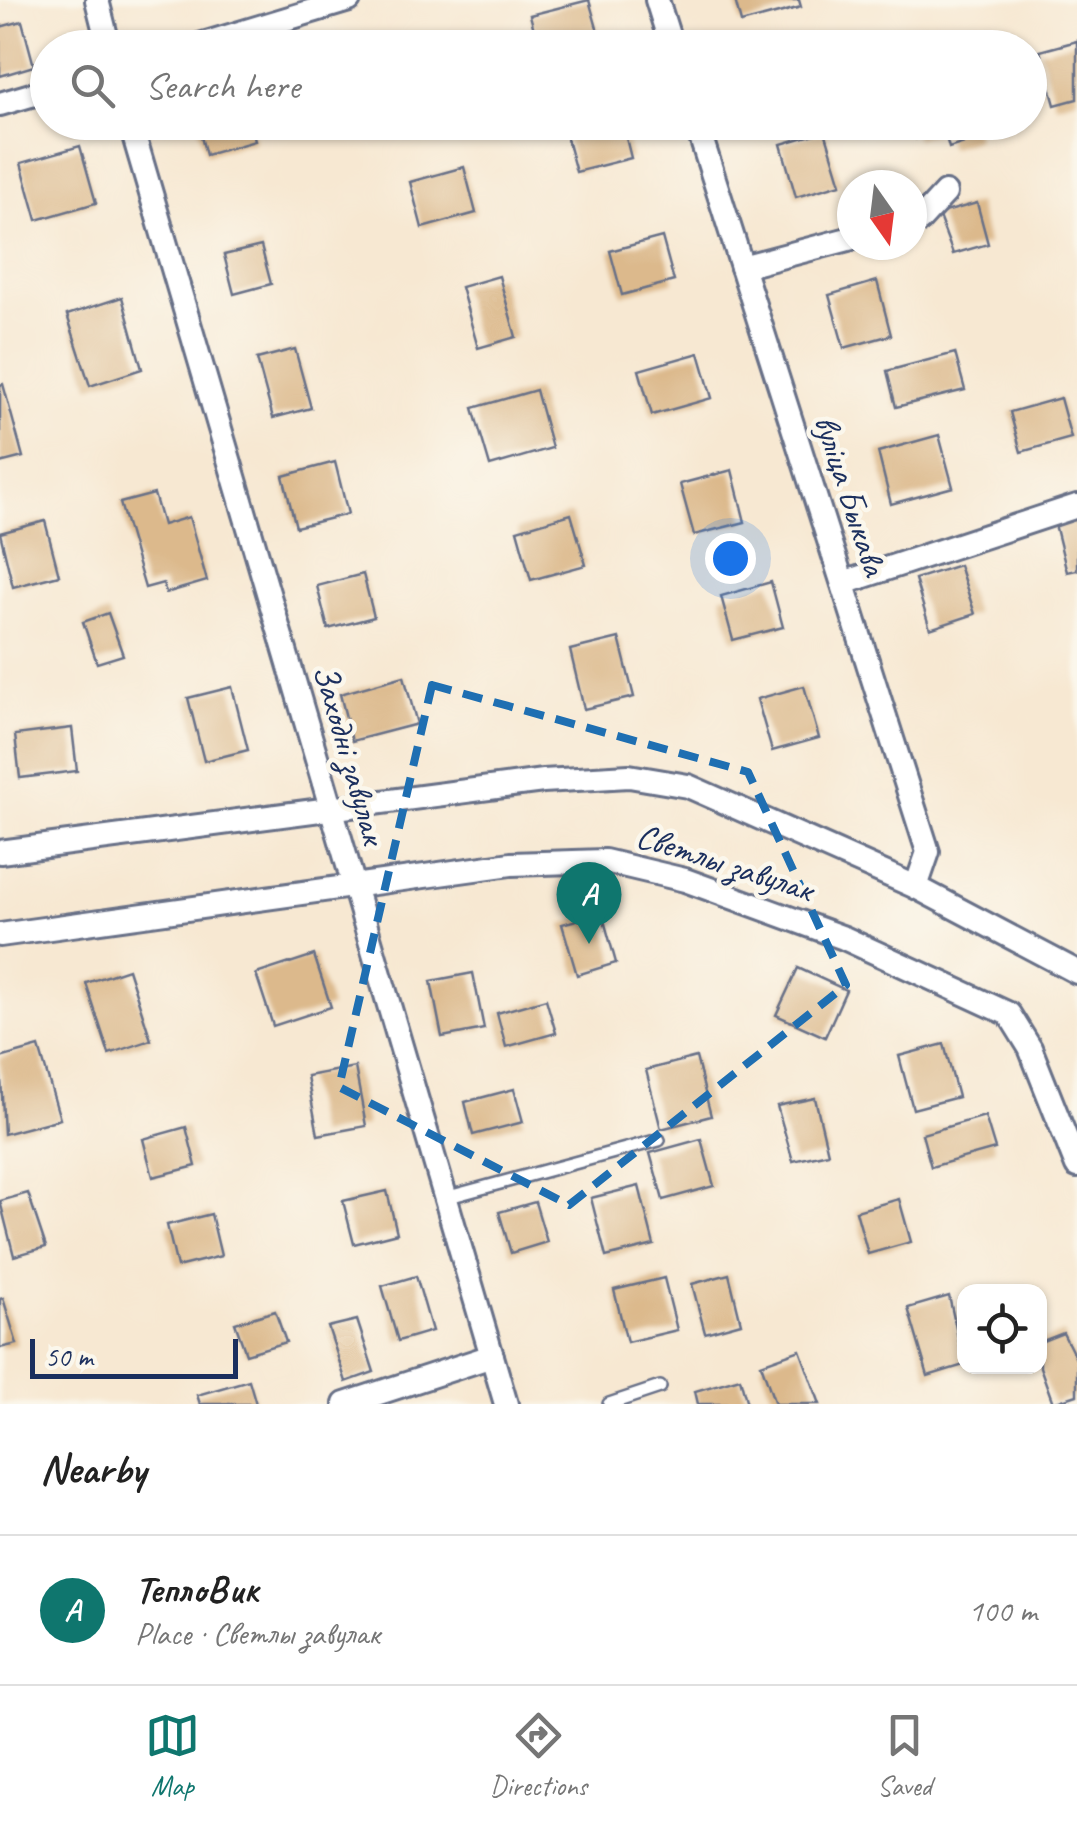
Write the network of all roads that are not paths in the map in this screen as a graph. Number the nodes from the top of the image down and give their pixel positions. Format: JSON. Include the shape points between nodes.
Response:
{"nodes":[{"id":1,"x":97,"y":0,"type":"edge"},
{"id":2,"x":349,"y":0,"type":"edge"},
{"id":3,"x":657,"y":0,"type":"edge"},
{"id":4,"x":104,"y":30,"type":"edge"},
{"id":5,"x":250,"y":30,"type":"edge"},
{"id":6,"x":666,"y":30,"type":"edge"},
{"id":7,"x":30,"y":95,"type":"edge"},
{"id":8,"x":0,"y":104,"type":"edge"},
{"id":9,"x":135,"y":140,"type":"edge"},
{"id":10,"x":702,"y":140,"type":"edge"},
{"id":11,"x":945,"y":193,"type":"dead end"},
{"id":12,"x":927,"y":213,"type":"edge"},
{"id":13,"x":837,"y":242,"type":"edge"},
{"id":14,"x":742,"y":267,"type":"junction"},
{"id":15,"x":1077,"y":506,"type":"edge"},
{"id":16,"x":843,"y":583,"type":"junction"},
{"id":17,"x":329,"y":809,"type":"junction"},
{"id":18,"x":0,"y":852,"type":"edge"},
{"id":19,"x":352,"y":886,"type":"junction"},
{"id":20,"x":916,"y":888,"type":"junction"},
{"id":21,"x":0,"y":935,"type":"edge"},
{"id":22,"x":1077,"y":972,"type":"edge"},
{"id":23,"x":659,"y":1140,"type":"dead end"},
{"id":24,"x":1077,"y":1166,"type":"edge"},
{"id":25,"x":445,"y":1198,"type":"junction"},
{"id":26,"x":492,"y":1356,"type":"junction"},
{"id":27,"x":660,"y":1388,"type":"dead end"},
{"id":28,"x":345,"y":1404,"type":"edge"},
{"id":29,"x":506,"y":1404,"type":"edge"},
{"id":30,"x":609,"y":1404,"type":"edge"}],
"edges":[{"from":1,"to":4,"type":"street"},
{"from":2,"to":5,"type":"street"},
{"from":3,"to":6,"type":"street"},
{"from":7,"to":8,"type":"street"},
{"from":9,"to":17,"type":"street","name":"Заходні завулак"},
{"from":10,"to":14,"type":"street","name":"вуліца Быкава"},
{"from":11,"to":12,"type":"street"},
{"from":13,"to":14,"type":"street"},
{"from":14,"to":16,"type":"street","name":"вуліца Быкава"},
{"from":15,"to":16,"type":"street"},
{"from":16,"to":20,"type":"street","name":"вуліца Быкава","via":[[928,852]]},
{"from":17,"to":18,"type":"street","name":"Светлы завулак"},
{"from":17,"to":19,"type":"street","name":"Заходні завулак"},
{"from":17,"to":20,"type":"street","name":"Светлы завулак","via":[[542,781],[662,780]]},
{"from":19,"to":21,"type":"street","name":"Светлы завулак"},
{"from":19,"to":24,"type":"street","name":"Светлы завулак","via":[[511,864],[606,862],[685,880],[844,938],[1009,1014],[1030,1048]]},
{"from":19,"to":25,"type":"street","name":"Заходні завулак"},
{"from":20,"to":22,"type":"street","name":"Светлы завулак"},
{"from":23,"to":25,"type":"lane"},
{"from":25,"to":26,"type":"street","name":"Заходні завулак"},
{"from":26,"to":28,"type":"street"},
{"from":26,"to":29,"type":"street","name":"Заходні завулак"},
{"from":27,"to":30,"type":"lane"}]}
